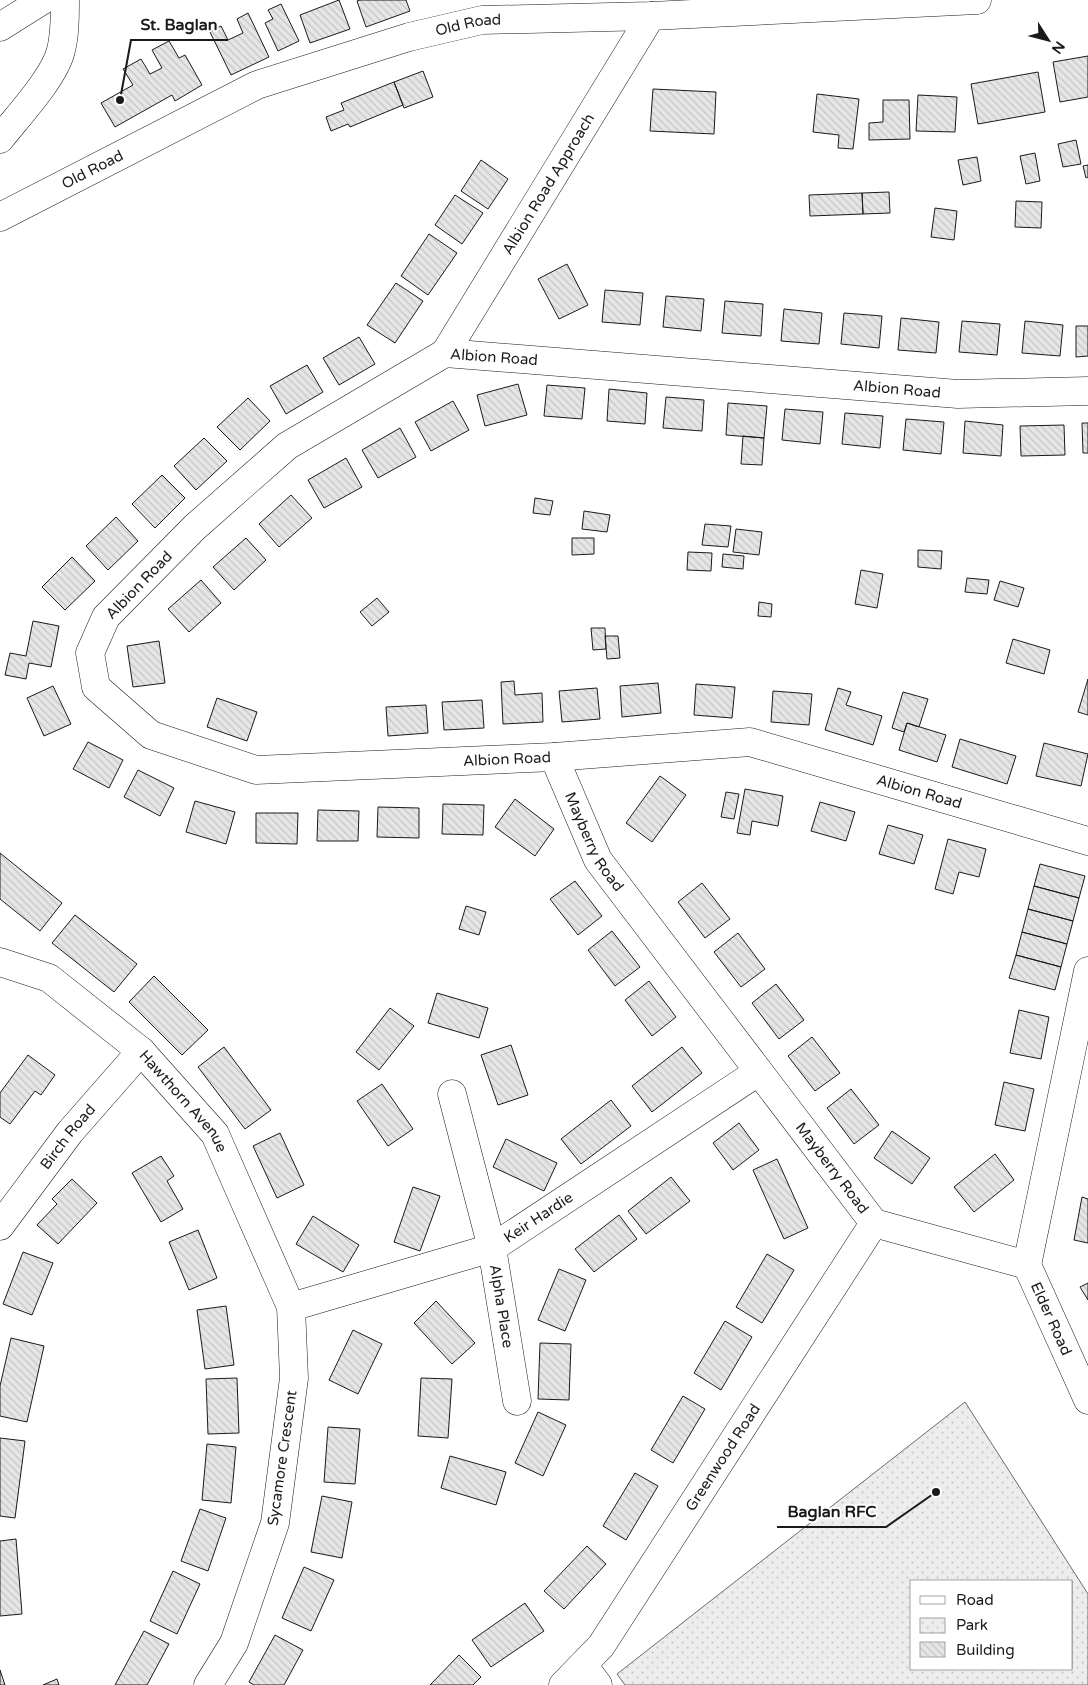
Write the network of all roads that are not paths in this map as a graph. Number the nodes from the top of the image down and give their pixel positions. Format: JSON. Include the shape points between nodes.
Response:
{"nodes":[{"id":1,"x":44,"y":0,"type":"edge"},
{"id":2,"x":65,"y":0,"type":"edge"},
{"id":3,"x":977,"y":0,"type":"edge"},
{"id":4,"x":650,"y":16,"type":"junction"},
{"id":5,"x":0,"y":27,"type":"edge"},
{"id":6,"x":0,"y":140,"type":"edge"},
{"id":7,"x":0,"y":217,"type":"edge"},
{"id":8,"x":445,"y":352,"type":"junction"},
{"id":9,"x":1088,"y":391,"type":"edge"},
{"id":10,"x":554,"y":756,"type":"junction"},
{"id":11,"x":1088,"y":841,"type":"edge"},
{"id":12,"x":0,"y":962,"type":"edge"},
{"id":13,"x":1088,"y":971,"type":"edge"},
{"id":14,"x":141,"y":1051,"type":"junction"},
{"id":15,"x":758,"y":1072,"type":"junction"},
{"id":16,"x":452,"y":1094,"type":"dead end"},
{"id":17,"x":874,"y":1223,"type":"junction"},
{"id":18,"x":0,"y":1226,"type":"edge"},
{"id":19,"x":492,"y":1248,"type":"junction"},
{"id":20,"x":1027,"y":1265,"type":"junction"},
{"id":21,"x":291,"y":1307,"type":"junction"},
{"id":22,"x":1088,"y":1400,"type":"edge"},
{"id":23,"x":517,"y":1401,"type":"dead end"},
{"id":24,"x":590,"y":1675,"type":"edge"},
{"id":25,"x":208,"y":1685,"type":"edge"},
{"id":26,"x":563,"y":1685,"type":"edge"}],
"edges":[{"from":1,"to":5,"type":"street"},
{"from":2,"to":6,"type":"street","via":[[61,52],[46,80]]},
{"from":3,"to":4,"type":"street","name":"Old Road"},
{"from":4,"to":7,"type":"street","name":"Old Road","via":[[482,20],[400,40],[257,85]]},
{"from":4,"to":8,"type":"street","name":"Albion Road Approach"},
{"from":8,"to":9,"type":"street","name":"Albion Road","via":[[958,394]]},
{"from":8,"to":10,"type":"street","name":"Albion Road","via":[[288,446],[195,527],[106,617],[90,653],[96,687],[151,735],[256,770]]},
{"from":10,"to":11,"type":"street","name":"Albion Road","via":[[750,742]]},
{"from":10,"to":15,"type":"street","name":"Mayberry Road","via":[[598,860]]},
{"from":12,"to":14,"type":"street","name":"Hawthorn Avenue","via":[[49,978]]},
{"from":13,"to":20,"type":"street"},
{"from":14,"to":18,"type":"street","name":"Birch Road","via":[[70,1132]]},
{"from":14,"to":21,"type":"street","name":"Hawthorn Avenue","via":[[215,1134]]},
{"from":15,"to":17,"type":"street","name":"Mayberry Road"},
{"from":15,"to":19,"type":"street","name":"Keir Hardie"},
{"from":16,"to":19,"type":"street","name":"Alpha Place"},
{"from":17,"to":20,"type":"street","name":"Mayberry Road"},
{"from":17,"to":24,"type":"street","name":"Greenwood Road","via":[[601,1646]]},
{"from":19,"to":21,"type":"street","name":"Keir Hardie"},
{"from":19,"to":23,"type":"street","name":"Alpha Place"},
{"from":20,"to":22,"type":"street","name":"Elder Road"},
{"from":21,"to":25,"type":"street","name":"Sycamore Crescent","via":[[294,1378],[275,1524],[234,1644]]},
{"from":24,"to":26,"type":"street","name":"Greenwood Road"}]}
